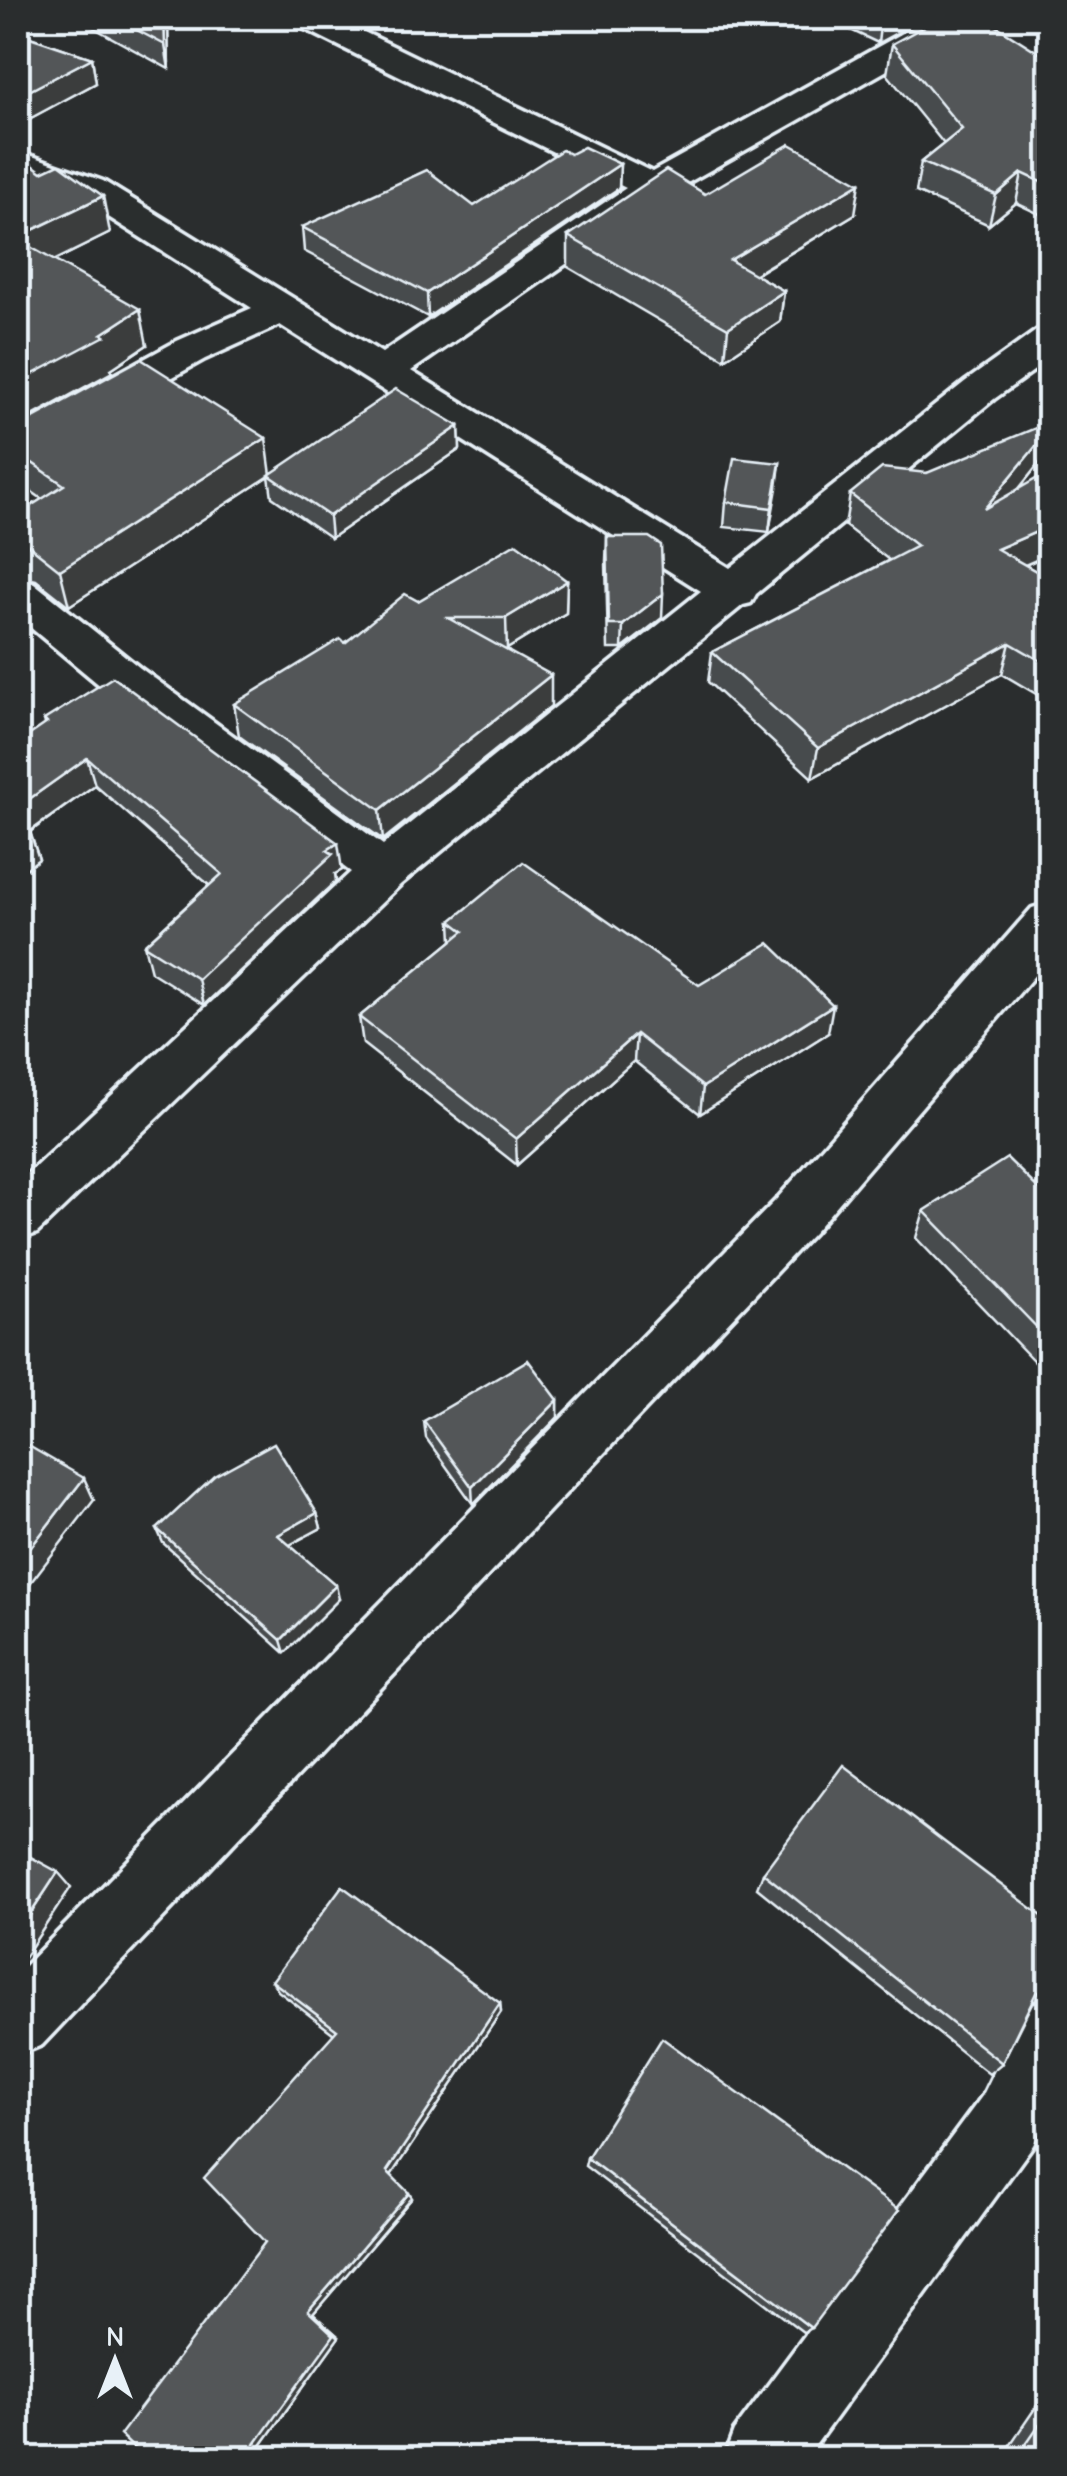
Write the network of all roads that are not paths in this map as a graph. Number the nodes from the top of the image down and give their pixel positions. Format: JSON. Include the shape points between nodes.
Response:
{"nodes":[{"id":1,"x":310,"y":18,"type":"edge"},
{"id":2,"x":955,"y":18,"type":"edge"},
{"id":3,"x":18,"y":162,"type":"edge"},
{"id":4,"x":654,"y":187,"type":"junction"},
{"id":5,"x":284,"y":308,"type":"junction"},
{"id":6,"x":1050,"y":340,"type":"edge"},
{"id":7,"x":382,"y":372,"type":"junction"},
{"id":8,"x":18,"y":445,"type":"edge"},
{"id":9,"x":735,"y":592,"type":"junction"},
{"id":10,"x":18,"y":594,"type":"edge"},
{"id":11,"x":384,"y":871,"type":"junction"},
{"id":12,"x":1050,"y":922,"type":"edge"},
{"id":13,"x":18,"y":1217,"type":"edge"},
{"id":14,"x":18,"y":2021,"type":"edge"},
{"id":15,"x":1050,"y":2031,"type":"edge"},
{"id":16,"x":761,"y":2458,"type":"edge"}],
"edges":[{"from":1,"to":4,"type":"street"},
{"from":2,"to":4,"type":"street"},
{"from":3,"to":5,"type":"street","via":[[90,190]]},
{"from":4,"to":7,"type":"street"},
{"from":5,"to":7,"type":"street"},
{"from":5,"to":8,"type":"street","via":[[191,350]]},
{"from":6,"to":9,"type":"street"},
{"from":7,"to":9,"type":"street"},
{"from":9,"to":11,"type":"street"},
{"from":10,"to":11,"type":"street"},
{"from":11,"to":13,"type":"street"},
{"from":12,"to":14,"type":"street","via":[[794,1216]]},
{"from":15,"to":16,"type":"street","via":[[1008,2120]]}]}
